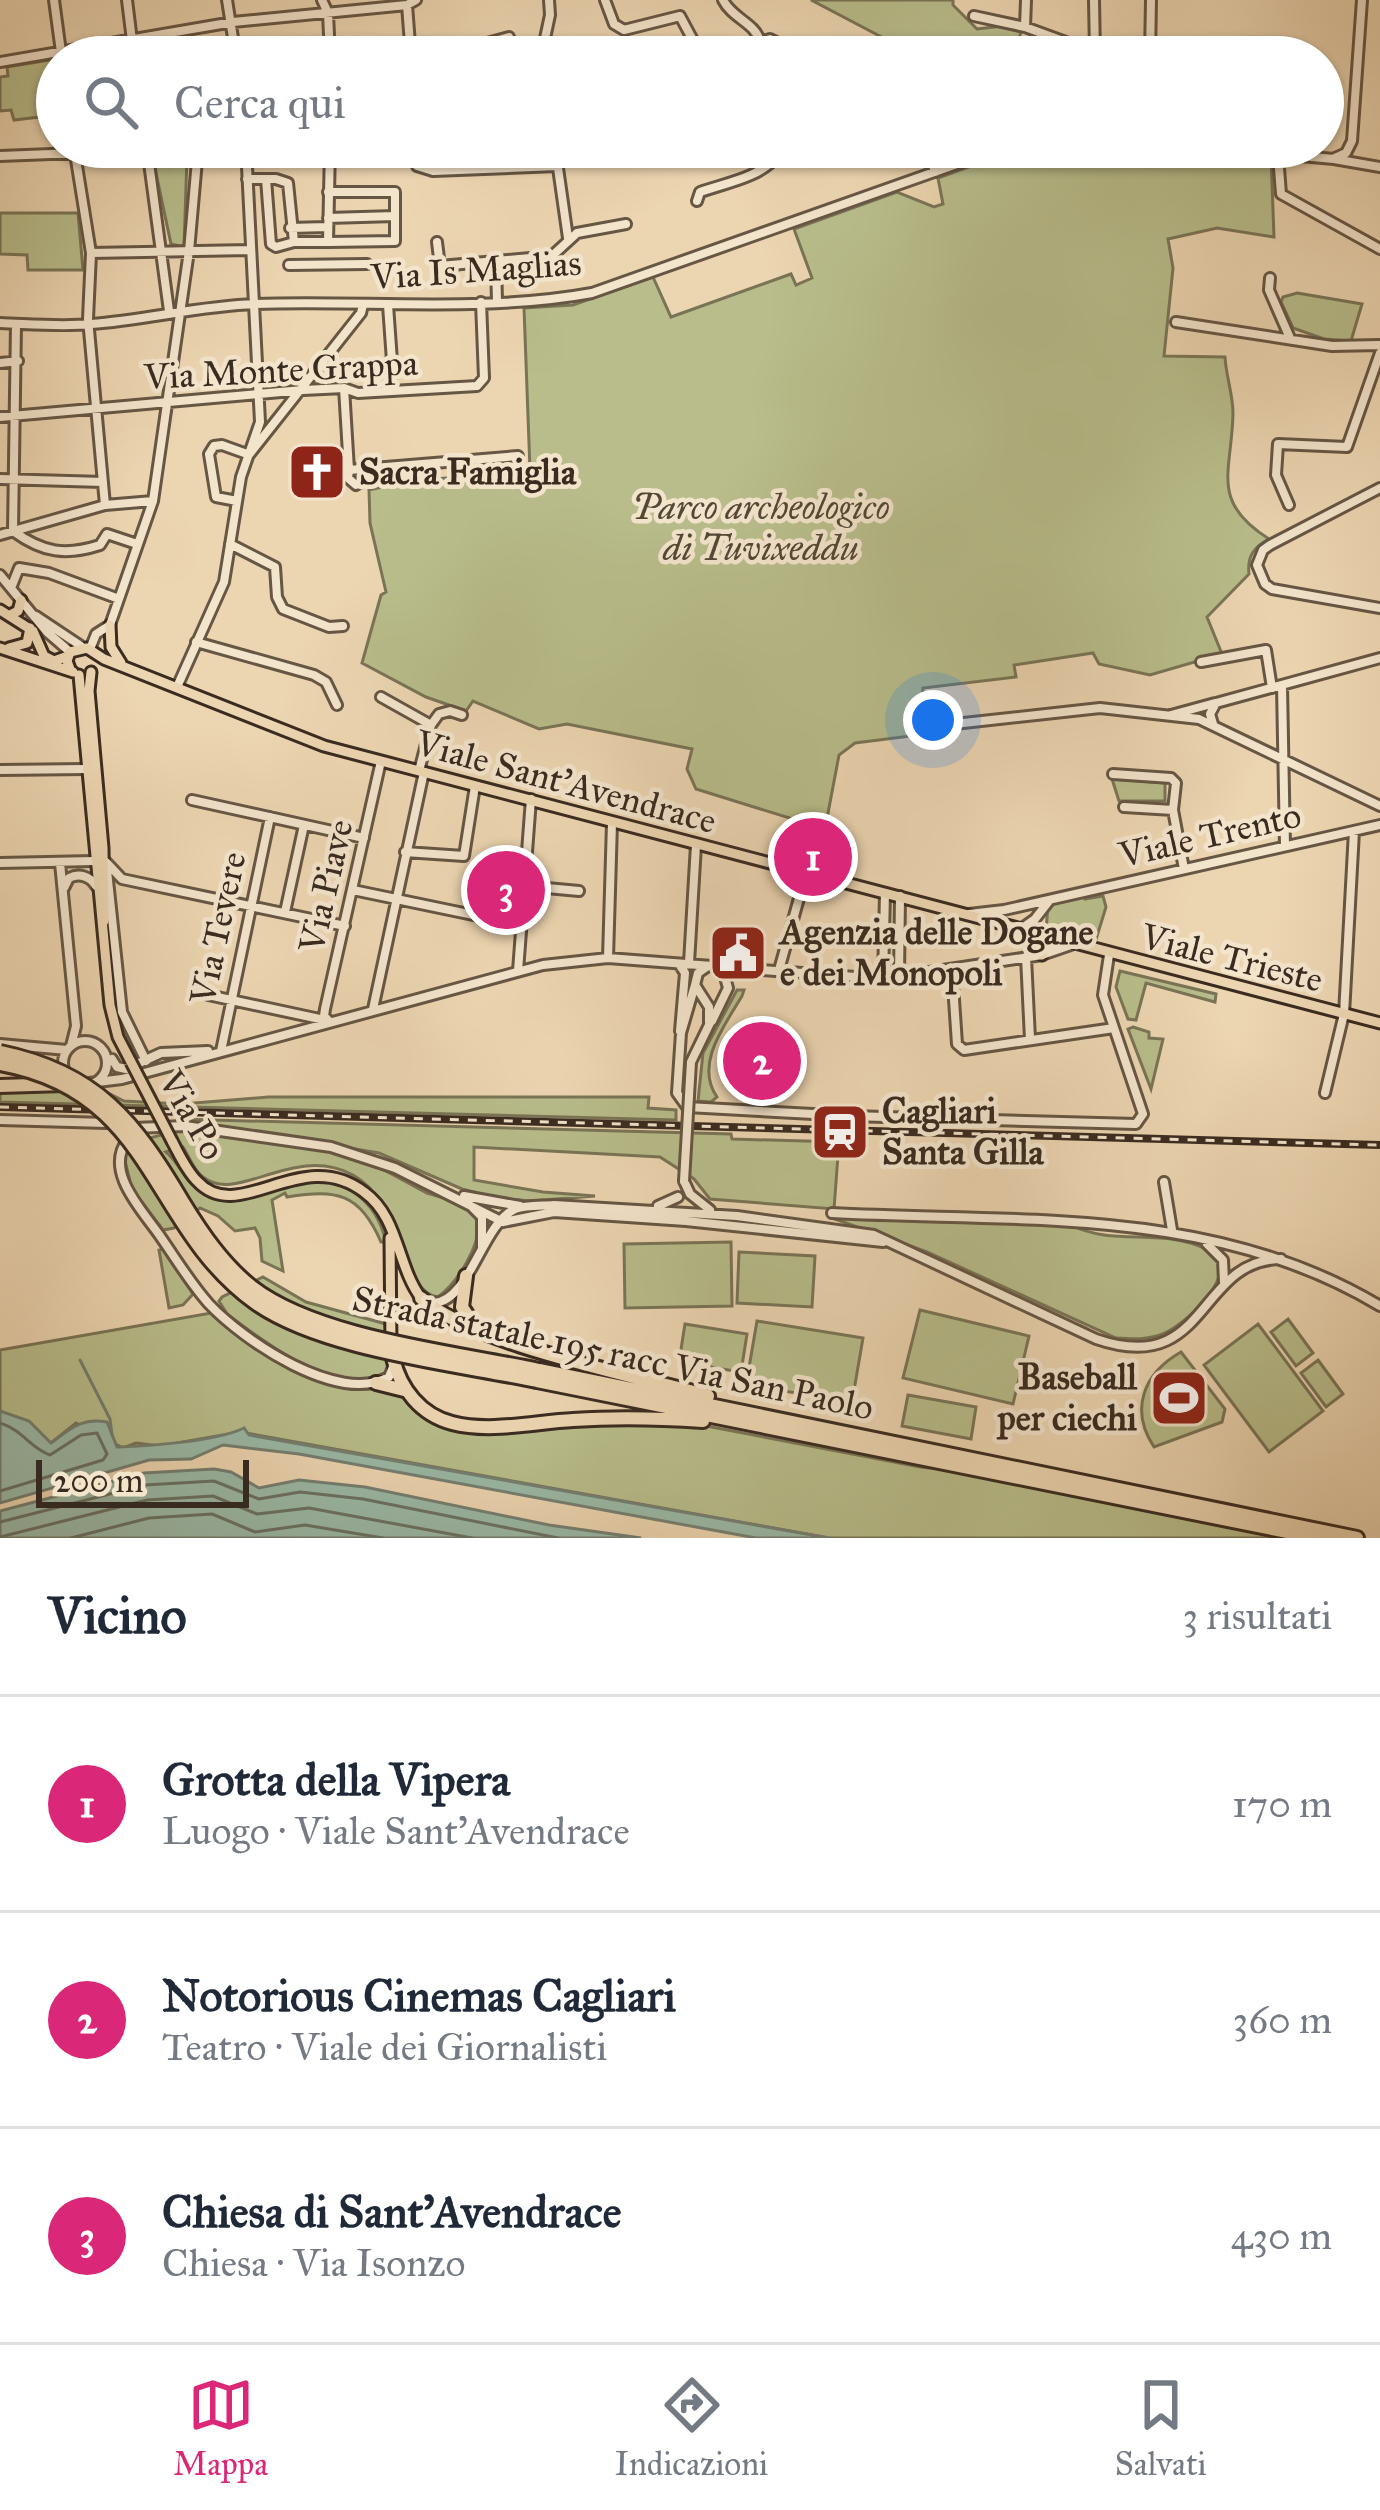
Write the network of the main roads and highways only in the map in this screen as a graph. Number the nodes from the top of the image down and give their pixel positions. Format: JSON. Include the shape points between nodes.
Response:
{"nodes":[{"id":1,"x":21,"y":600,"type":"road end"},
{"id":2,"x":5,"y":612,"type":"edge"},
{"id":3,"x":110,"y":625,"type":"road end"},
{"id":4,"x":30,"y":628,"type":"junction"},
{"id":5,"x":4,"y":648,"type":"edge"},
{"id":6,"x":81,"y":651,"type":"junction"},
{"id":7,"x":125,"y":667,"type":"junction"},
{"id":8,"x":93,"y":670,"type":"junction"},
{"id":9,"x":75,"y":672,"type":"junction"},
{"id":10,"x":1038,"y":934,"type":"junction"},
{"id":11,"x":103,"y":938,"type":"junction"},
{"id":12,"x":1071,"y":945,"type":"joint"},
{"id":13,"x":1042,"y":955,"type":"road end"},
{"id":14,"x":1380,"y":1023,"type":"edge"},
{"id":15,"x":0,"y":1048,"type":"edge"},
{"id":16,"x":0,"y":1064,"type":"edge"},
{"id":17,"x":83,"y":1082,"type":"road end"},
{"id":18,"x":0,"y":1086,"type":"edge"},
{"id":19,"x":388,"y":1223,"type":"junction"},
{"id":20,"x":466,"y":1276,"type":"road end"},
{"id":21,"x":422,"y":1298,"type":"joint"},
{"id":22,"x":480,"y":1330,"type":"junction"},
{"id":23,"x":393,"y":1358,"type":"joint"},
{"id":24,"x":538,"y":1375,"type":"junction"},
{"id":25,"x":376,"y":1383,"type":"road end"},
{"id":26,"x":407,"y":1392,"type":"junction"},
{"id":27,"x":802,"y":1422,"type":"junction"},
{"id":28,"x":952,"y":1464,"type":"junction"},
{"id":29,"x":1318,"y":1533,"type":"edge"},
{"id":30,"x":1357,"y":1538,"type":"edge"},
{"id":31,"x":1376,"y":1538,"type":"edge"}],
"edges":[{"from":1,"to":2,"type":"main road","via":[[18,611]]},
{"from":2,"to":4,"type":"main road"},
{"from":3,"to":7,"type":"main road","via":[[111,646]]},
{"from":4,"to":5,"type":"main road","via":[[27,643]]},
{"from":4,"to":6,"type":"main road","name":"Viale Sant'Avendrace","via":[[44,656],[57,661]]},
{"from":5,"to":9,"type":"main road"},
{"from":6,"to":7,"type":"main road","name":"Viale Sant'Avendrace"},
{"from":6,"to":8,"type":"main road","name":"Via Po"},
{"from":6,"to":9,"type":"main road","name":"Via Po"},
{"from":7,"to":8,"type":"main road","name":"Viale Sant'Avendrace"},
{"from":7,"to":10,"type":"main road","name":"Viale Sant'Avendrace","via":[[264,725],[381,761]]},
{"from":8,"to":9,"type":"main road","name":"Viale Sant'Avendrace"},
{"from":8,"to":11,"type":"main road","name":"Via Po"},
{"from":9,"to":11,"type":"main road","name":"Via Po"},
{"from":10,"to":12,"type":"main road","name":"Viale Sant'Avendrace"},
{"from":10,"to":13,"type":"main road","via":[[1046,941]]},
{"from":11,"to":19,"type":"main road","name":"Via Po","bridge":true,"via":[[112,1018],[197,1182],[237,1196],[328,1176],[367,1193]]},
{"from":12,"to":14,"type":"main road","name":"Viale Trieste"},
{"from":15,"to":24,"type":"highway","name":"Strada statale 195 racc Via San Paolo","bridge":true,"via":[[56,1067],[112,1104],[225,1262],[288,1310]]},
{"from":16,"to":24,"type":"highway","name":"Strada statale 195 racc Via San Paolo","bridge":true,"via":[[67,1086],[100,1109],[129,1138],[212,1264],[270,1313],[331,1338]]},
{"from":17,"to":18,"type":"highway"},
{"from":19,"to":21,"type":"main road","name":"Via Po"},
{"from":19,"to":23,"type":"main road"},
{"from":20,"to":22,"type":"highway","via":[[462,1307]]},
{"from":21,"to":22,"type":"highway"},
{"from":22,"to":27,"type":"highway"},
{"from":23,"to":26,"type":"highway"},
{"from":24,"to":27,"type":"highway","name":"Strada statale 195 racc Via San Paolo"},
{"from":24,"to":28,"type":"highway","name":"Strada statale 195 racc Via San Paolo"},
{"from":25,"to":26,"type":"highway"},
{"from":26,"to":28,"type":"highway","via":[[454,1424],[664,1418]]},
{"from":27,"to":29,"type":"highway","name":"Strada statale 195 racc Via San Paolo"},
{"from":28,"to":29,"type":"highway","name":"Strada statale 195 racc Via San Paolo"},
{"from":29,"to":30,"type":"highway"},
{"from":29,"to":31,"type":"highway"}]}
